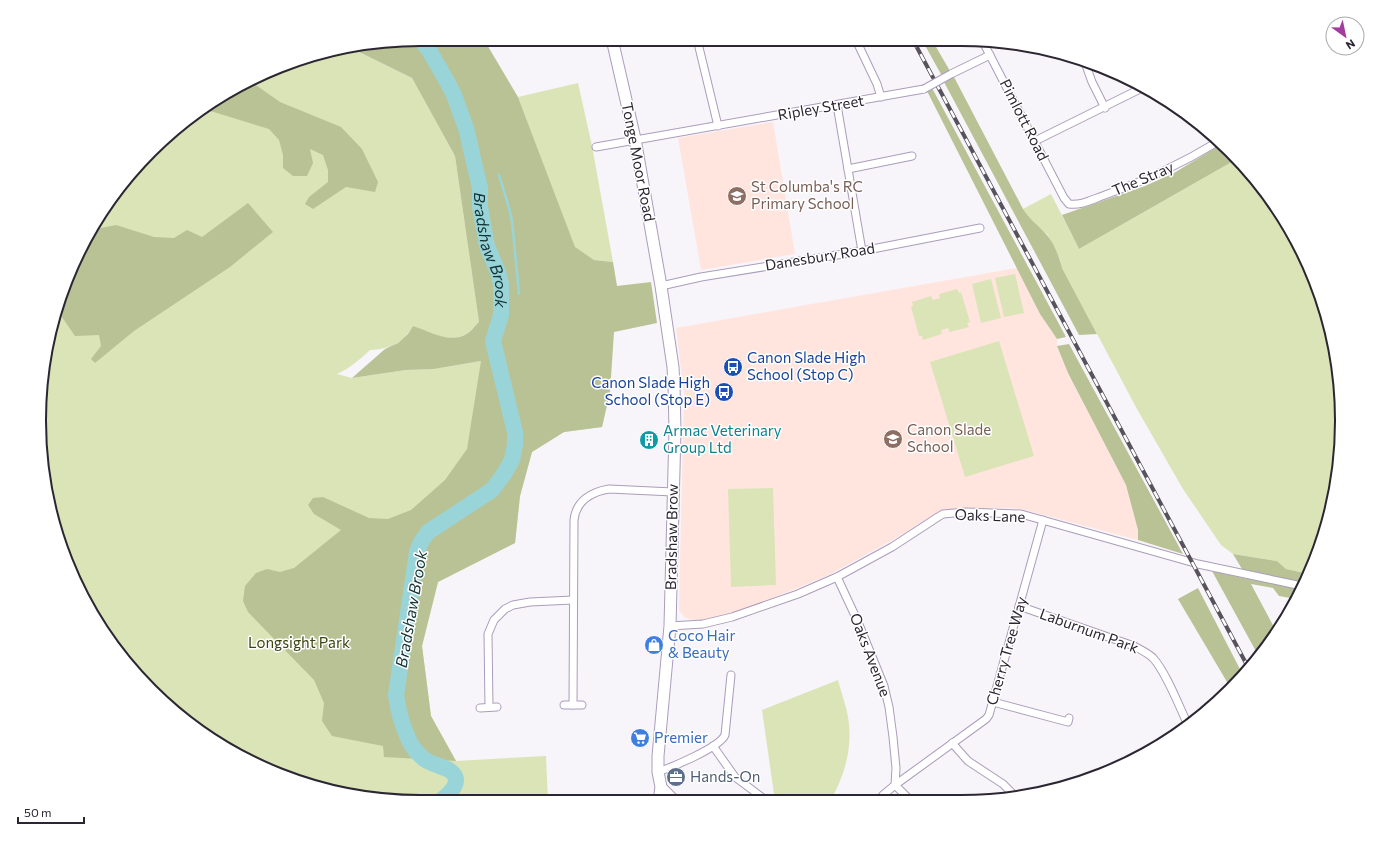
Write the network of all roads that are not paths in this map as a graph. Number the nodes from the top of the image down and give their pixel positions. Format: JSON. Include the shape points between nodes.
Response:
{"nodes":[{"id":1,"x":614,"y":46,"type":"edge"},
{"id":2,"x":699,"y":46,"type":"edge"},
{"id":3,"x":859,"y":46,"type":"edge"},
{"id":4,"x":986,"y":47,"type":"edge"},
{"id":5,"x":990,"y":55,"type":"junction"},
{"id":6,"x":1087,"y":68,"type":"edge"},
{"id":7,"x":1137,"y":91,"type":"edge"},
{"id":8,"x":881,"y":97,"type":"junction"},
{"id":9,"x":837,"y":105,"type":"junction"},
{"id":10,"x":1105,"y":108,"type":"junction"},
{"id":11,"x":718,"y":126,"type":"junction"},
{"id":12,"x":635,"y":139,"type":"junction"},
{"id":13,"x":1035,"y":142,"type":"junction"},
{"id":14,"x":1213,"y":145,"type":"edge"},
{"id":15,"x":596,"y":146,"type":"dead end"},
{"id":16,"x":912,"y":156,"type":"dead end"},
{"id":17,"x":848,"y":169,"type":"junction"},
{"id":18,"x":1065,"y":201,"type":"joint"},
{"id":19,"x":980,"y":228,"type":"dead end"},
{"id":20,"x":862,"y":251,"type":"junction"},
{"id":21,"x":661,"y":286,"type":"junction"},
{"id":22,"x":673,"y":492,"type":"junction"},
{"id":23,"x":1043,"y":520,"type":"junction"},
{"id":24,"x":837,"y":577,"type":"junction"},
{"id":25,"x":1297,"y":585,"type":"edge"},
{"id":26,"x":573,"y":600,"type":"junction"},
{"id":27,"x":1019,"y":606,"type":"junction"},
{"id":28,"x":670,"y":626,"type":"junction"},
{"id":29,"x":731,"y":675,"type":"dead end"},
{"id":30,"x":993,"y":702,"type":"junction"},
{"id":31,"x":564,"y":705,"type":"dead end"},
{"id":32,"x":573,"y":705,"type":"junction"},
{"id":33,"x":582,"y":705,"type":"dead end"},
{"id":34,"x":489,"y":707,"type":"junction"},
{"id":35,"x":497,"y":707,"type":"dead end"},
{"id":36,"x":480,"y":708,"type":"dead end"},
{"id":37,"x":1069,"y":718,"type":"dead end"},
{"id":38,"x":1185,"y":720,"type":"edge"},
{"id":39,"x":952,"y":743,"type":"junction"},
{"id":40,"x":713,"y":746,"type":"junction"},
{"id":41,"x":658,"y":772,"type":"junction"},
{"id":42,"x":895,"y":784,"type":"junction"},
{"id":43,"x":661,"y":787,"type":"junction"},
{"id":44,"x":1011,"y":792,"type":"edge"},
{"id":45,"x":660,"y":795,"type":"edge"},
{"id":46,"x":669,"y":795,"type":"edge"},
{"id":47,"x":759,"y":795,"type":"edge"},
{"id":48,"x":883,"y":795,"type":"edge"},
{"id":49,"x":905,"y":795,"type":"edge"}],
"edges":[{"from":1,"to":12,"type":"main road","name":"Tonge Moor Road"},
{"from":2,"to":11,"type":"street"},
{"from":3,"to":8,"type":"street"},
{"from":4,"to":5,"type":"street","name":"Pimlott Road"},
{"from":5,"to":8,"type":"street","name":"Ripley Street","bridge":true,"via":[[924,89]]},
{"from":5,"to":13,"type":"street","name":"Pimlott Road"},
{"from":6,"to":10,"type":"street"},
{"from":7,"to":10,"type":"street"},
{"from":8,"to":9,"type":"street","name":"Ripley Street"},
{"from":9,"to":11,"type":"street","name":"Ripley Street"},
{"from":9,"to":17,"type":"street"},
{"from":10,"to":13,"type":"street"},
{"from":11,"to":12,"type":"street","name":"Ripley Street"},
{"from":12,"to":15,"type":"street","name":"Ripley Street"},
{"from":12,"to":21,"type":"main road","name":"Tonge Moor Road"},
{"from":13,"to":18,"type":"street","name":"Pimlott Road"},
{"from":14,"to":18,"type":"street","name":"The Stray","via":[[1142,182],[1081,204],[1069,204]]},
{"from":16,"to":17,"type":"street"},
{"from":17,"to":20,"type":"street"},
{"from":19,"to":20,"type":"street","name":"Danesbury Road"},
{"from":20,"to":21,"type":"street","name":"Danesbury Road","via":[[701,277]]},
{"from":21,"to":22,"type":"main road","name":"Bradshaw Brow","via":[[673,367]]},
{"from":22,"to":26,"type":"street","via":[[609,489],[594,493],[581,502],[574,520]]},
{"from":22,"to":28,"type":"main road","name":"Bradshaw Brow"},
{"from":23,"to":24,"type":"street","name":"Oaks Lane","via":[[1009,513],[943,514],[892,547]]},
{"from":23,"to":25,"type":"street","name":"Oaks Lane","via":[[1198,564]]},
{"from":23,"to":27,"type":"street","name":"Cherry Tree Way"},
{"from":24,"to":28,"type":"street","name":"Oaks Lane","via":[[798,594],[732,617],[703,624]]},
{"from":24,"to":42,"type":"street","name":"Oaks Avenue","via":[[884,686],[893,737]]},
{"from":26,"to":32,"type":"street"},
{"from":26,"to":34,"type":"street","via":[[521,602],[505,608],[494,620],[487,639]]},
{"from":27,"to":30,"type":"street","name":"Cherry Tree Way"},
{"from":27,"to":38,"type":"street","name":"Laburnum Park","via":[[1145,651],[1159,666]]},
{"from":28,"to":41,"type":"main road","name":"Bradshaw Brow"},
{"from":29,"to":40,"type":"street","via":[[724,735],[720,742]]},
{"from":30,"to":37,"type":"street","via":[[1068,722]]},
{"from":30,"to":39,"type":"street","name":"Cherry Tree Way","via":[[986,719]]},
{"from":31,"to":32,"type":"street"},
{"from":32,"to":33,"type":"street"},
{"from":34,"to":35,"type":"street"},
{"from":34,"to":36,"type":"street"},
{"from":39,"to":42,"type":"street","name":"Cherry Tree Way"},
{"from":39,"to":44,"type":"street","via":[[968,761]]},
{"from":40,"to":41,"type":"street"},
{"from":40,"to":47,"type":"street","via":[[735,777]]},
{"from":41,"to":43,"type":"main road","name":"Bradshaw Brow"},
{"from":42,"to":48,"type":"street"},
{"from":42,"to":49,"type":"street"},
{"from":43,"to":45,"type":"main road","name":"Bradshaw Brow"},
{"from":43,"to":46,"type":"main road"}]}
